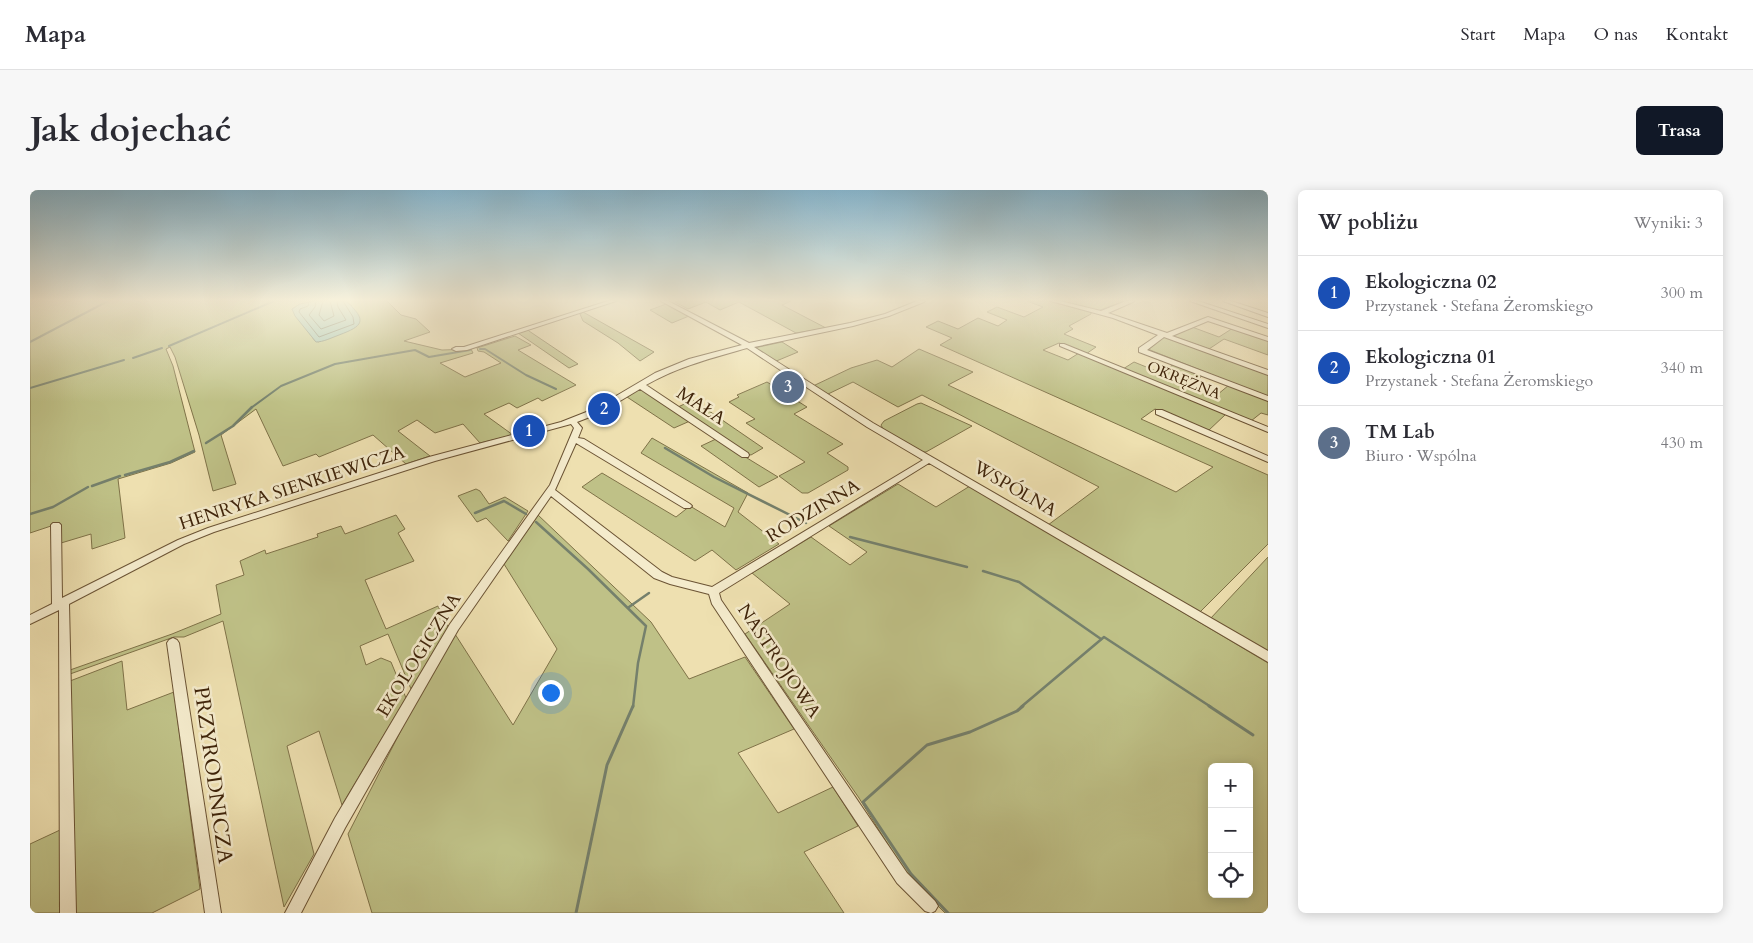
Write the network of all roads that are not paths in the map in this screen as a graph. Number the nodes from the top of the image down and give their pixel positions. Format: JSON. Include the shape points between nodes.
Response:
{"nodes":[{"id":1,"x":509,"y":335,"type":"edge"},
{"id":2,"x":726,"y":335,"type":"edge"},
{"id":3,"x":803,"y":335,"type":"edge"},
{"id":4,"x":1166,"y":335,"type":"joint"},
{"id":5,"x":1255,"y":335,"type":"edge"},
{"id":6,"x":1268,"y":339,"type":"edge"},
{"id":7,"x":1062,"y":345,"type":"dead end"},
{"id":8,"x":747,"y":346,"type":"junction"},
{"id":9,"x":456,"y":349,"type":"dead end"},
{"id":10,"x":1268,"y":373,"type":"edge"},
{"id":11,"x":640,"y":385,"type":"junction"},
{"id":12,"x":1268,"y":399,"type":"edge"},
{"id":13,"x":1159,"y":412,"type":"dead end"},
{"id":14,"x":573,"y":421,"type":"junction"},
{"id":15,"x":1268,"y":430,"type":"edge"},
{"id":16,"x":574,"y":440,"type":"junction"},
{"id":17,"x":745,"y":455,"type":"dead end"},
{"id":18,"x":1268,"y":458,"type":"edge"},
{"id":19,"x":929,"y":460,"type":"junction"},
{"id":20,"x":550,"y":491,"type":"junction"},
{"id":21,"x":687,"y":506,"type":"dead end"},
{"id":22,"x":56,"y":525,"type":"dead end"},
{"id":23,"x":713,"y":591,"type":"junction"},
{"id":24,"x":60,"y":604,"type":"junction"},
{"id":25,"x":30,"y":620,"type":"edge"},
{"id":26,"x":173,"y":643,"type":"dead end"},
{"id":27,"x":1268,"y":657,"type":"edge"},
{"id":28,"x":930,"y":906,"type":"dead end"},
{"id":29,"x":68,"y":913,"type":"edge"},
{"id":30,"x":212,"y":913,"type":"edge"},
{"id":31,"x":293,"y":913,"type":"edge"}],
"edges":[{"from":1,"to":9,"type":"street"},
{"from":2,"to":8,"type":"street","name":"WSPÓLNA"},
{"from":3,"to":8,"type":"street","name":"HENRYKA SIENKIEWICZA"},
{"from":4,"to":10,"type":"street"},
{"from":4,"to":12,"type":"street","via":[[1142,350]]},
{"from":5,"to":6,"type":"street"},
{"from":7,"to":15,"type":"street","name":"OKRĘŻNA"},
{"from":8,"to":11,"type":"street","name":"HENRYKA SIENKIEWICZA","via":[[678,365]]},
{"from":8,"to":19,"type":"street","name":"WSPÓLNA"},
{"from":11,"to":14,"type":"street","name":"HENRYKA SIENKIEWICZA","via":[[597,411]]},
{"from":11,"to":17,"type":"street","name":"MAŁA"},
{"from":13,"to":18,"type":"street"},
{"from":14,"to":16,"type":"street","name":"EKOLOGICZNA","via":[[578,428]]},
{"from":14,"to":24,"type":"street","name":"HENRYKA SIENKIEWICZA","via":[[432,459],[211,530]]},
{"from":16,"to":20,"type":"street","name":"EKOLOGICZNA"},
{"from":16,"to":21,"type":"street","via":[[581,441]]},
{"from":19,"to":23,"type":"street","name":"RODZINNA"},
{"from":19,"to":27,"type":"street","name":"WSPÓLNA"},
{"from":20,"to":23,"type":"street","via":[[658,575]]},
{"from":20,"to":31,"type":"street","name":"EKOLOGICZNA","via":[[454,627],[340,823]]},
{"from":22,"to":24,"type":"street"},
{"from":23,"to":28,"type":"street","name":"NASTROJOWA","via":[[725,615],[902,878]]},
{"from":24,"to":25,"type":"street","name":"HENRYKA SIENKIEWICZA"},
{"from":24,"to":29,"type":"street"},
{"from":26,"to":30,"type":"street","name":"PRZYRODNICZA"}]}
